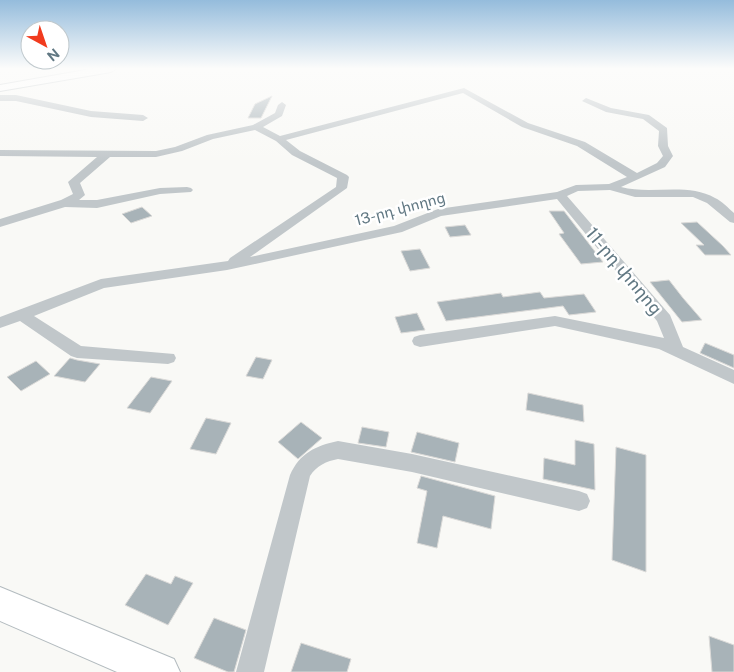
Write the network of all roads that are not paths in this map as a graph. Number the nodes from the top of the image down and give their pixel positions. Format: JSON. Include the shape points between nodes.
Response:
{"nodes":[{"id":1,"x":27,"y":100,"type":"edge"},
{"id":2,"x":426,"y":100,"type":"edge"},
{"id":3,"x":482,"y":100,"type":"edge"},
{"id":4,"x":586,"y":102,"type":"dead end"},
{"id":5,"x":282,"y":105,"type":"dead end"},
{"id":6,"x":143,"y":118,"type":"dead end"},
{"id":7,"x":256,"y":127,"type":"junction"},
{"id":8,"x":279,"y":140,"type":"junction"},
{"id":9,"x":0,"y":153,"type":"edge"},
{"id":10,"x":108,"y":153,"type":"junction"},
{"id":11,"x":634,"y":176,"type":"junction"},
{"id":12,"x":610,"y":186,"type":"junction"},
{"id":13,"x":186,"y":190,"type":"dead end"},
{"id":14,"x":560,"y":195,"type":"junction"},
{"id":15,"x":65,"y":203,"type":"junction"},
{"id":16,"x":734,"y":219,"type":"edge"},
{"id":17,"x":0,"y":223,"type":"edge"},
{"id":18,"x":227,"y":266,"type":"junction"},
{"id":19,"x":23,"y":316,"type":"junction"},
{"id":20,"x":0,"y":323,"type":"edge"},
{"id":21,"x":420,"y":341,"type":"dead end"},
{"id":22,"x":677,"y":351,"type":"junction"},
{"id":23,"x":168,"y":358,"type":"dead end"},
{"id":24,"x":734,"y":376,"type":"edge"},
{"id":25,"x":579,"y":501,"type":"dead end"},
{"id":26,"x":0,"y":604,"type":"edge"},
{"id":27,"x":150,"y":670,"type":"edge"},
{"id":28,"x":250,"y":672,"type":"edge"}],
"edges":[{"from":1,"to":6,"type":"street","via":[[91,114]]},
{"from":2,"to":8,"type":"street"},
{"from":3,"to":11,"type":"street","via":[[525,125],[581,144]]},
{"from":4,"to":11,"type":"street","name":"13-րդ փողոց","via":[[646,117],[664,130],[663,146],[668,156],[661,164]]},
{"from":5,"to":7,"type":"street","via":[[279,114]]},
{"from":7,"to":8,"type":"street"},
{"from":7,"to":10,"type":"street","via":[[156,154]]},
{"from":8,"to":18,"type":"street","via":[[296,153],[343,177],[341,188]]},
{"from":9,"to":10,"type":"street"},
{"from":10,"to":15,"type":"street","via":[[74,182],[79,195]]},
{"from":11,"to":12,"type":"street","name":"13-րդ փողոց"},
{"from":12,"to":14,"type":"street","name":"13-րդ փողոց","via":[[576,188]]},
{"from":12,"to":16,"type":"street","via":[[635,194],[694,194],[711,200]]},
{"from":13,"to":15,"type":"street","via":[[160,191],[97,204]]},
{"from":14,"to":18,"type":"street","name":"13-րդ փողոց","via":[[438,213],[397,229]]},
{"from":14,"to":22,"type":"street","name":"11-րդ փողոց","via":[[664,319]]},
{"from":15,"to":17,"type":"street"},
{"from":18,"to":19,"type":"street","name":"13-րդ փողոց","via":[[101,284]]},
{"from":19,"to":20,"type":"street","name":"13-րդ փողոց"},
{"from":19,"to":23,"type":"street","via":[[77,352]]},
{"from":21,"to":22,"type":"street","via":[[555,321],[663,344]]},
{"from":22,"to":24,"type":"street"},
{"from":25,"to":28,"type":"street","via":[[412,463],[338,450],[322,453],[305,466],[300,475]]},
{"from":26,"to":27,"type":"main road"}]}
